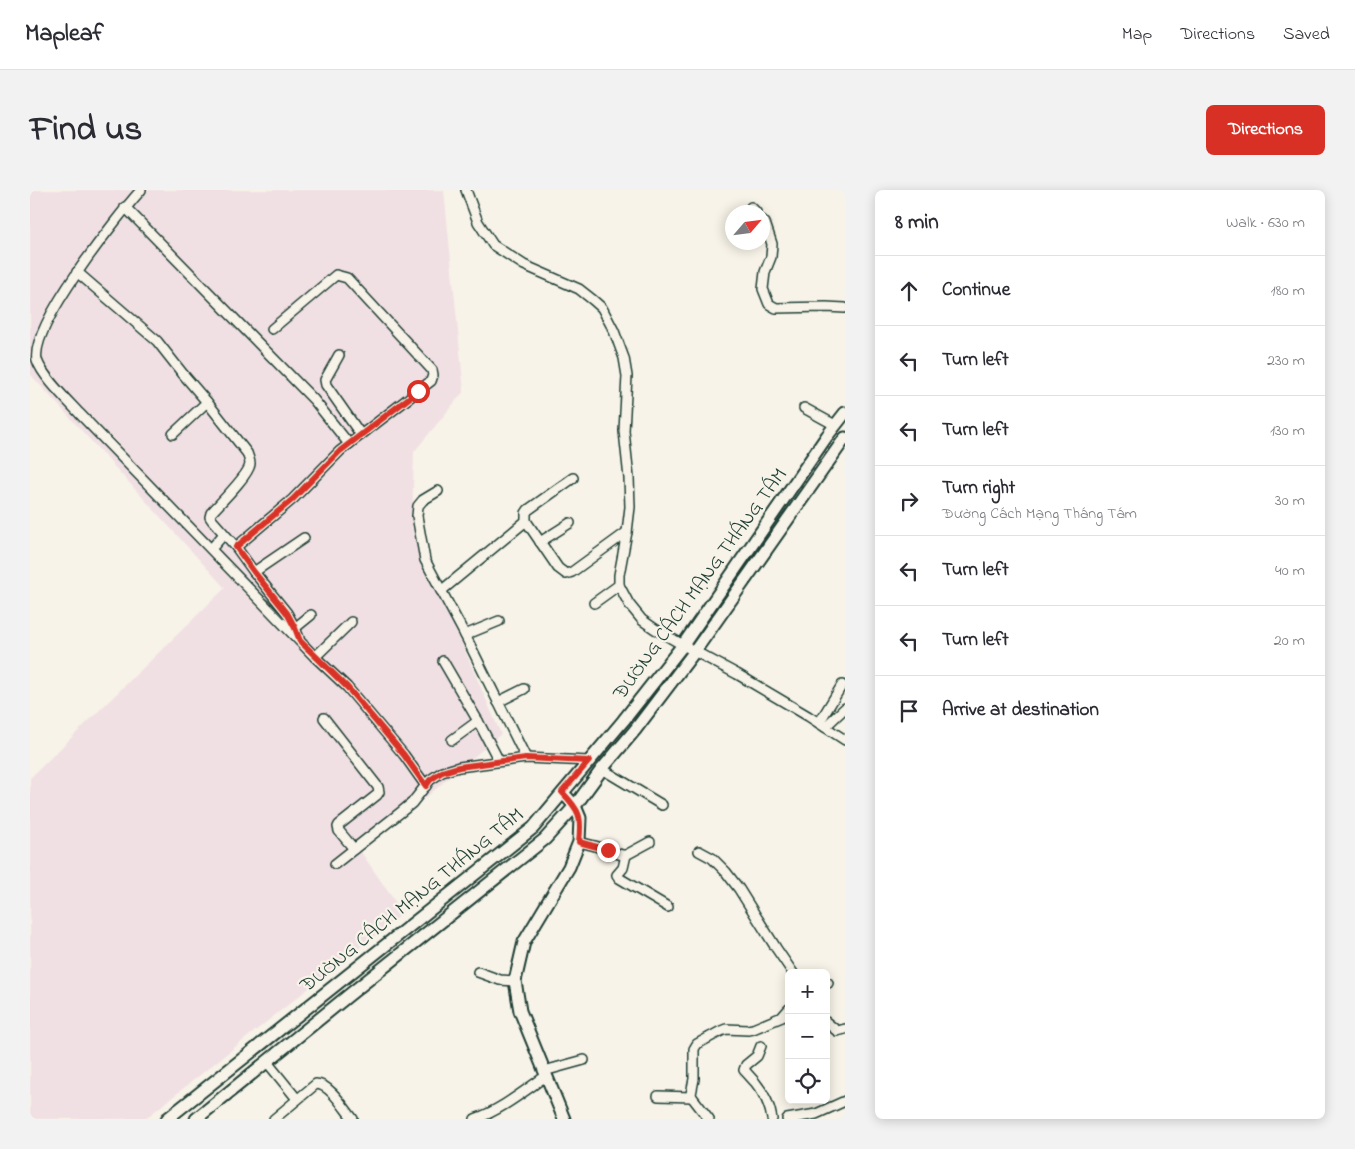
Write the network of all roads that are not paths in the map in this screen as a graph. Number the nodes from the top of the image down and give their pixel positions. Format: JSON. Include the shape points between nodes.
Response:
{"nodes":[{"id":1,"x":141,"y":190,"type":"edge"},
{"id":2,"x":466,"y":190,"type":"edge"},
{"id":3,"x":126,"y":207,"type":"junction"},
{"id":4,"x":770,"y":238,"type":"edge"},
{"id":5,"x":77,"y":272,"type":"junction"},
{"id":6,"x":845,"y":308,"type":"edge"},
{"id":7,"x":272,"y":329,"type":"dead end"},
{"id":8,"x":339,"y":355,"type":"dead end"},
{"id":9,"x":207,"y":402,"type":"junction"},
{"id":10,"x":804,"y":408,"type":"dead end"},
{"id":11,"x":845,"y":413,"type":"edge"},
{"id":12,"x":835,"y":425,"type":"junction"},
{"id":13,"x":173,"y":434,"type":"dead end"},
{"id":14,"x":361,"y":435,"type":"junction"},
{"id":15,"x":827,"y":436,"type":"junction"},
{"id":16,"x":843,"y":443,"type":"edge"},
{"id":17,"x":349,"y":444,"type":"junction"},
{"id":18,"x":573,"y":478,"type":"dead end"},
{"id":19,"x":438,"y":491,"type":"dead end"},
{"id":20,"x":526,"y":521,"type":"junction"},
{"id":21,"x":570,"y":523,"type":"dead end"},
{"id":22,"x":627,"y":532,"type":"junction"},
{"id":23,"x":224,"y":534,"type":"junction"},
{"id":24,"x":304,"y":538,"type":"dead end"},
{"id":25,"x":540,"y":542,"type":"junction"},
{"id":26,"x":236,"y":547,"type":"junction"},
{"id":27,"x":212,"y":549,"type":"junction"},
{"id":28,"x":254,"y":572,"type":"junction"},
{"id":29,"x":619,"y":585,"type":"junction"},
{"id":30,"x":441,"y":591,"type":"junction"},
{"id":31,"x":594,"y":602,"type":"dead end"},
{"id":32,"x":311,"y":615,"type":"dead end"},
{"id":33,"x":499,"y":621,"type":"dead end"},
{"id":34,"x":351,"y":622,"type":"dead end"},
{"id":35,"x":295,"y":628,"type":"junction"},
{"id":36,"x":465,"y":635,"type":"junction"},
{"id":37,"x":300,"y":641,"type":"junction"},
{"id":38,"x":682,"y":645,"type":"junction"},
{"id":39,"x":695,"y":652,"type":"junction"},
{"id":40,"x":315,"y":657,"type":"junction"},
{"id":41,"x":443,"y":661,"type":"dead end"},
{"id":42,"x":842,"y":685,"type":"dead end"},
{"id":43,"x":524,"y":689,"type":"dead end"},
{"id":44,"x":498,"y":702,"type":"junction"},
{"id":45,"x":845,"y":708,"type":"edge"},
{"id":46,"x":324,"y":718,"type":"dead end"},
{"id":47,"x":478,"y":720,"type":"junction"},
{"id":48,"x":822,"y":725,"type":"junction"},
{"id":49,"x":452,"y":740,"type":"dead end"},
{"id":50,"x":845,"y":740,"type":"edge"},
{"id":51,"x":526,"y":758,"type":"junction"},
{"id":52,"x":500,"y":761,"type":"junction"},
{"id":53,"x":589,"y":761,"type":"junction"},
{"id":54,"x":602,"y":769,"type":"junction"},
{"id":55,"x":426,"y":786,"type":"junction"},
{"id":56,"x":562,"y":792,"type":"junction"},
{"id":57,"x":662,"y":805,"type":"dead end"},
{"id":58,"x":575,"y":806,"type":"junction"},
{"id":59,"x":579,"y":842,"type":"junction"},
{"id":60,"x":650,"y":842,"type":"dead end"},
{"id":61,"x":354,"y":849,"type":"junction"},
{"id":62,"x":699,"y":851,"type":"dead end"},
{"id":63,"x":626,"y":855,"type":"junction"},
{"id":64,"x":335,"y":864,"type":"dead end"},
{"id":65,"x":668,"y":907,"type":"dead end"},
{"id":66,"x":790,"y":969,"type":"edge"},
{"id":67,"x":478,"y":972,"type":"dead end"},
{"id":68,"x":515,"y":981,"type":"junction"},
{"id":69,"x":785,"y":1014,"type":"edge"},
{"id":70,"x":830,"y":1025,"type":"edge"},
{"id":71,"x":845,"y":1030,"type":"edge"},
{"id":72,"x":761,"y":1046,"type":"dead end"},
{"id":73,"x":584,"y":1060,"type":"dead end"},
{"id":74,"x":267,"y":1062,"type":"junction"},
{"id":75,"x":545,"y":1074,"type":"junction"},
{"id":76,"x":658,"y":1096,"type":"dead end"},
{"id":77,"x":692,"y":1097,"type":"junction"},
{"id":78,"x":297,"y":1099,"type":"junction"},
{"id":79,"x":845,"y":1101,"type":"edge"},
{"id":80,"x":167,"y":1119,"type":"edge"},
{"id":81,"x":196,"y":1119,"type":"edge"},
{"id":82,"x":274,"y":1119,"type":"edge"},
{"id":83,"x":353,"y":1119,"type":"edge"},
{"id":84,"x":475,"y":1119,"type":"edge"},
{"id":85,"x":564,"y":1119,"type":"edge"},
{"id":86,"x":710,"y":1119,"type":"edge"},
{"id":87,"x":772,"y":1119,"type":"edge"},
{"id":88,"x":787,"y":1119,"type":"edge"}],
"edges":[{"from":1,"to":3,"type":"street"},
{"from":2,"to":22,"type":"street","via":[[478,222],[493,245],[524,265],[579,289],[602,308],[614,332],[627,376],[624,431],[630,508]]},
{"from":3,"to":5,"type":"street"},
{"from":3,"to":17,"type":"street","via":[[314,400]]},
{"from":4,"to":6,"type":"street","via":[[771,256],[763,289],[769,304],[776,308]]},
{"from":5,"to":9,"type":"street","via":[[157,341]]},
{"from":5,"to":27,"type":"street","via":[[50,312],[36,349],[42,371]]},
{"from":7,"to":14,"type":"street","via":[[336,275],[341,276],[348,278],[432,370],[431,380]]},
{"from":8,"to":14,"type":"street","via":[[324,380]]},
{"from":9,"to":13,"type":"street"},
{"from":9,"to":23,"type":"street","via":[[250,459],[246,473],[211,513],[210,517]]},
{"from":10,"to":12,"type":"street"},
{"from":11,"to":12,"type":"main road","name":"ĐƯỜNG CÁCH MẠNG THÁNG TÁM"},
{"from":12,"to":15,"type":"main road","name":"ĐƯỜNG CÁCH MẠNG THÁNG TÁM"},
{"from":14,"to":17,"type":"street"},
{"from":15,"to":16,"type":"street"},
{"from":15,"to":38,"type":"main road","name":"ĐƯỜNG CÁCH MẠNG THÁNG TÁM"},
{"from":16,"to":39,"type":"main road","name":"ĐƯỜNG CÁCH MẠNG THÁNG TÁM"},
{"from":17,"to":26,"type":"street","via":[[293,499]]},
{"from":18,"to":20,"type":"street","via":[[528,510]]},
{"from":19,"to":30,"type":"street","via":[[423,500],[418,506],[417,516],[425,560]]},
{"from":20,"to":25,"type":"street"},
{"from":20,"to":30,"type":"street"},
{"from":21,"to":25,"type":"street"},
{"from":22,"to":25,"type":"street","via":[[566,574]]},
{"from":22,"to":29,"type":"street"},
{"from":23,"to":26,"type":"street"},
{"from":23,"to":27,"type":"street"},
{"from":24,"to":28,"type":"street"},
{"from":26,"to":28,"type":"street"},
{"from":27,"to":37,"type":"street"},
{"from":28,"to":35,"type":"street"},
{"from":29,"to":31,"type":"street"},
{"from":29,"to":38,"type":"street","via":[[642,620]]},
{"from":30,"to":36,"type":"street"},
{"from":32,"to":35,"type":"street"},
{"from":33,"to":36,"type":"street"},
{"from":34,"to":40,"type":"street"},
{"from":35,"to":37,"type":"street"},
{"from":36,"to":44,"type":"street"},
{"from":37,"to":40,"type":"street"},
{"from":38,"to":39,"type":"street"},
{"from":38,"to":53,"type":"main road","name":"ĐƯỜNG CÁCH MẠNG THÁNG TÁM"},
{"from":39,"to":48,"type":"street"},
{"from":39,"to":54,"type":"main road","name":"ĐƯỜNG CÁCH MẠNG THÁNG TÁM"},
{"from":40,"to":55,"type":"street","via":[[347,687]]},
{"from":41,"to":47,"type":"street"},
{"from":42,"to":48,"type":"street"},
{"from":43,"to":44,"type":"street"},
{"from":44,"to":51,"type":"street"},
{"from":45,"to":48,"type":"street"},
{"from":46,"to":61,"type":"street","via":[[380,792],[339,825],[339,831]]},
{"from":47,"to":49,"type":"street"},
{"from":47,"to":52,"type":"street"},
{"from":48,"to":50,"type":"street"},
{"from":51,"to":52,"type":"street"},
{"from":51,"to":53,"type":"street"},
{"from":52,"to":55,"type":"street","via":[[442,772]]},
{"from":53,"to":56,"type":"main road","name":"ĐƯỜNG CÁCH MẠNG THÁNG TÁM"},
{"from":54,"to":57,"type":"street"},
{"from":54,"to":58,"type":"main road","name":"ĐƯỜNG CÁCH MẠNG THÁNG TÁM"},
{"from":55,"to":61,"type":"street","via":[[412,803]]},
{"from":56,"to":58,"type":"main road"},
{"from":56,"to":80,"type":"main road","name":"ĐƯỜNG CÁCH MẠNG THÁNG TÁM","via":[[533,828]]},
{"from":58,"to":59,"type":"main road","via":[[580,818]]},
{"from":58,"to":74,"type":"main road","name":"ĐƯỜNG CÁCH MẠNG THÁNG TÁM","via":[[545,839]]},
{"from":59,"to":63,"type":"street"},
{"from":59,"to":68,"type":"main road","via":[[569,867],[524,942]]},
{"from":60,"to":63,"type":"street"},
{"from":61,"to":64,"type":"street"},
{"from":62,"to":66,"type":"street","via":[[712,858],[740,889]]},
{"from":63,"to":65,"type":"street","via":[[623,868],[617,875],[619,878]]},
{"from":67,"to":68,"type":"street","via":[[500,980]]},
{"from":68,"to":75,"type":"main road","via":[[520,1011]]},
{"from":69,"to":77,"type":"street","via":[[753,1029],[726,1029],[697,1044],[694,1049]]},
{"from":70,"to":71,"type":"street","via":[[837,1031]]},
{"from":72,"to":87,"type":"street","via":[[744,1070],[766,1098]]},
{"from":73,"to":75,"type":"street"},
{"from":74,"to":78,"type":"street"},
{"from":74,"to":81,"type":"main road","name":"ĐƯỜNG CÁCH MẠNG THÁNG TÁM"},
{"from":75,"to":84,"type":"street","via":[[499,1108]]},
{"from":75,"to":85,"type":"main road"},
{"from":76,"to":77,"type":"street"},
{"from":77,"to":86,"type":"street"},
{"from":78,"to":82,"type":"street"},
{"from":78,"to":83,"type":"street","via":[[316,1084],[322,1084]]},
{"from":79,"to":88,"type":"street","via":[[816,1114]]}]}
